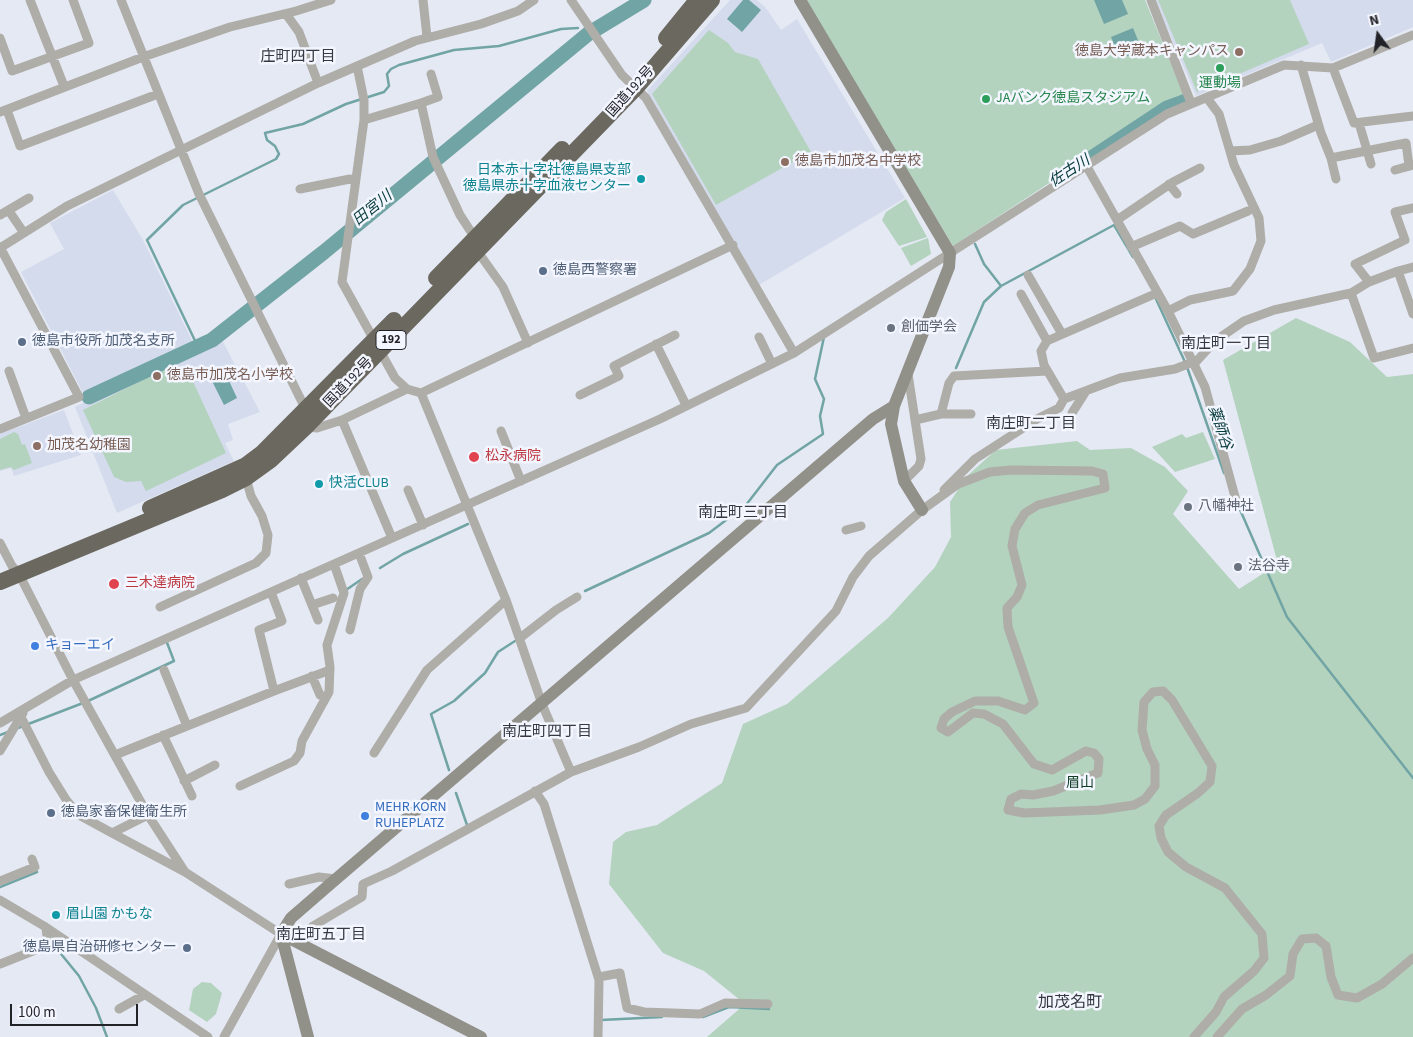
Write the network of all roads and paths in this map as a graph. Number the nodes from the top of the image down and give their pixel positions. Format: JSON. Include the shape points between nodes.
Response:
{"nodes":[{"id":1,"x":30,"y":0,"type":"edge"},
{"id":2,"x":73,"y":0,"type":"edge"},
{"id":3,"x":121,"y":0,"type":"edge"},
{"id":4,"x":331,"y":0,"type":"edge"},
{"id":5,"x":423,"y":0,"type":"edge"},
{"id":6,"x":534,"y":0,"type":"edge"},
{"id":7,"x":571,"y":0,"type":"edge"},
{"id":8,"x":698,"y":0,"type":"edge"},
{"id":9,"x":712,"y":0,"type":"edge"},
{"id":10,"x":800,"y":0,"type":"edge"},
{"id":11,"x":1151,"y":0,"type":"edge"},
{"id":12,"x":286,"y":14,"type":"junction"},
{"id":13,"x":1413,"y":35,"type":"edge"},
{"id":14,"x":427,"y":37,"type":"junction"},
{"id":15,"x":0,"y":38,"type":"edge"},
{"id":16,"x":52,"y":56,"type":"junction"},
{"id":17,"x":143,"y":57,"type":"junction"},
{"id":18,"x":1301,"y":65,"type":"junction"},
{"id":19,"x":357,"y":66,"type":"junction"},
{"id":20,"x":1333,"y":68,"type":"junction"},
{"id":21,"x":431,"y":74,"type":"dead end"},
{"id":22,"x":318,"y":83,"type":"junction"},
{"id":23,"x":632,"y":85,"type":"junction"},
{"id":24,"x":64,"y":86,"type":"junction"},
{"id":25,"x":158,"y":94,"type":"junction"},
{"id":26,"x":1207,"y":98,"type":"junction"},
{"id":27,"x":1192,"y":103,"type":"junction"},
{"id":28,"x":421,"y":104,"type":"junction"},
{"id":29,"x":4,"y":111,"type":"edge"},
{"id":30,"x":1413,"y":116,"type":"edge"},
{"id":31,"x":364,"y":120,"type":"junction"},
{"id":32,"x":1359,"y":122,"type":"junction"},
{"id":33,"x":1318,"y":125,"type":"junction"},
{"id":34,"x":180,"y":150,"type":"junction"},
{"id":35,"x":1366,"y":151,"type":"junction"},
{"id":36,"x":1230,"y":152,"type":"junction"},
{"id":37,"x":1331,"y":158,"type":"junction"},
{"id":38,"x":1371,"y":164,"type":"dead end"},
{"id":39,"x":1086,"y":165,"type":"junction"},
{"id":40,"x":1411,"y":166,"type":"edge"},
{"id":41,"x":1200,"y":168,"type":"dead end"},
{"id":42,"x":1395,"y":170,"type":"dead end"},
{"id":43,"x":1336,"y":179,"type":"dead end"},
{"id":44,"x":355,"y":181,"type":"junction"},
{"id":45,"x":1169,"y":184,"type":"junction"},
{"id":46,"x":300,"y":189,"type":"dead end"},
{"id":47,"x":1177,"y":194,"type":"dead end"},
{"id":48,"x":29,"y":198,"type":"dead end"},
{"id":49,"x":1413,"y":208,"type":"edge"},
{"id":50,"x":9,"y":211,"type":"junction"},
{"id":51,"x":1248,"y":211,"type":"dead end"},
{"id":52,"x":0,"y":215,"type":"edge"},
{"id":53,"x":1117,"y":220,"type":"junction"},
{"id":54,"x":24,"y":232,"type":"junction"},
{"id":55,"x":476,"y":244,"type":"junction"},
{"id":56,"x":733,"y":245,"type":"junction"},
{"id":57,"x":1132,"y":247,"type":"junction"},
{"id":58,"x":0,"y":248,"type":"edge"},
{"id":59,"x":950,"y":254,"type":"junction"},
{"id":60,"x":1413,"y":267,"type":"edge"},
{"id":61,"x":1398,"y":272,"type":"junction"},
{"id":62,"x":1028,"y":275,"type":"dead end"},
{"id":63,"x":1369,"y":282,"type":"junction"},
{"id":64,"x":1157,"y":293,"type":"junction"},
{"id":65,"x":1351,"y":293,"type":"junction"},
{"id":66,"x":1021,"y":294,"type":"dead end"},
{"id":67,"x":1168,"y":311,"type":"junction"},
{"id":68,"x":1413,"y":314,"type":"edge"},
{"id":69,"x":1062,"y":334,"type":"junction"},
{"id":70,"x":675,"y":335,"type":"dead end"},
{"id":71,"x":759,"y":337,"type":"dead end"},
{"id":72,"x":1047,"y":341,"type":"junction"},
{"id":73,"x":528,"y":343,"type":"junction"},
{"id":74,"x":656,"y":344,"type":"junction"},
{"id":75,"x":378,"y":346,"type":"junction"},
{"id":76,"x":1413,"y":348,"type":"edge"},
{"id":77,"x":794,"y":352,"type":"junction"},
{"id":78,"x":1193,"y":363,"type":"junction"},
{"id":79,"x":772,"y":364,"type":"junction"},
{"id":80,"x":9,"y":371,"type":"dead end"},
{"id":81,"x":907,"y":372,"type":"junction"},
{"id":82,"x":1047,"y":372,"type":"junction"},
{"id":83,"x":407,"y":389,"type":"junction"},
{"id":84,"x":1086,"y":391,"type":"junction"},
{"id":85,"x":421,"y":393,"type":"junction"},
{"id":86,"x":580,"y":394,"type":"dead end"},
{"id":87,"x":1064,"y":399,"type":"junction"},
{"id":88,"x":686,"y":405,"type":"junction"},
{"id":89,"x":894,"y":406,"type":"junction"},
{"id":90,"x":306,"y":410,"type":"junction"},
{"id":91,"x":1072,"y":413,"type":"dead end"},
{"id":92,"x":941,"y":414,"type":"junction"},
{"id":93,"x":970,"y":414,"type":"dead end"},
{"id":94,"x":26,"y":418,"type":"junction"},
{"id":95,"x":342,"y":420,"type":"junction"},
{"id":96,"x":914,"y":420,"type":"junction"},
{"id":97,"x":306,"y":427,"type":"junction"},
{"id":98,"x":0,"y":429,"type":"edge"},
{"id":99,"x":501,"y":431,"type":"dead end"},
{"id":100,"x":246,"y":478,"type":"junction"},
{"id":101,"x":521,"y":481,"type":"junction"},
{"id":102,"x":904,"y":481,"type":"junction"},
{"id":103,"x":408,"y":490,"type":"dead end"},
{"id":104,"x":1237,"y":504,"type":"dead end"},
{"id":105,"x":467,"y":505,"type":"junction"},
{"id":106,"x":927,"y":506,"type":"junction"},
{"id":107,"x":423,"y":525,"type":"junction"},
{"id":108,"x":861,"y":526,"type":"dead end"},
{"id":109,"x":846,"y":530,"type":"dead end"},
{"id":110,"x":392,"y":538,"type":"junction"},
{"id":111,"x":0,"y":543,"type":"edge"},
{"id":112,"x":359,"y":552,"type":"junction"},
{"id":113,"x":334,"y":564,"type":"junction"},
{"id":114,"x":10,"y":570,"type":"edge"},
{"id":115,"x":301,"y":578,"type":"junction"},
{"id":116,"x":0,"y":582,"type":"edge"},
{"id":117,"x":271,"y":592,"type":"junction"},
{"id":118,"x":577,"y":597,"type":"dead end"},
{"id":119,"x":333,"y":598,"type":"dead end"},
{"id":120,"x":506,"y":600,"type":"junction"},
{"id":121,"x":312,"y":605,"type":"junction"},
{"id":122,"x":160,"y":606,"type":"dead end"},
{"id":123,"x":318,"y":620,"type":"dead end"},
{"id":124,"x":350,"y":630,"type":"dead end"},
{"id":125,"x":520,"y":638,"type":"junction"},
{"id":126,"x":164,"y":670,"type":"dead end"},
{"id":127,"x":330,"y":670,"type":"junction"},
{"id":128,"x":312,"y":676,"type":"junction"},
{"id":129,"x":73,"y":680,"type":"junction"},
{"id":130,"x":274,"y":691,"type":"junction"},
{"id":131,"x":320,"y":696,"type":"dead end"},
{"id":132,"x":542,"y":704,"type":"junction"},
{"id":133,"x":26,"y":707,"type":"junction"},
{"id":134,"x":0,"y":723,"type":"edge"},
{"id":135,"x":24,"y":723,"type":"junction"},
{"id":136,"x":187,"y":726,"type":"junction"},
{"id":137,"x":163,"y":735,"type":"junction"},
{"id":138,"x":0,"y":751,"type":"edge"},
{"id":139,"x":374,"y":753,"type":"dead end"},
{"id":140,"x":115,"y":755,"type":"junction"},
{"id":141,"x":215,"y":765,"type":"dead end"},
{"id":142,"x":571,"y":772,"type":"junction"},
{"id":143,"x":184,"y":781,"type":"junction"},
{"id":144,"x":240,"y":786,"type":"dead end"},
{"id":145,"x":535,"y":791,"type":"junction"},
{"id":146,"x":192,"y":796,"type":"dead end"},
{"id":147,"x":148,"y":815,"type":"junction"},
{"id":148,"x":112,"y":833,"type":"junction"},
{"id":149,"x":32,"y":859,"type":"dead end"},
{"id":150,"x":185,"y":872,"type":"junction"},
{"id":151,"x":336,"y":879,"type":"junction"},
{"id":152,"x":0,"y":881,"type":"edge"},
{"id":153,"x":289,"y":884,"type":"dead end"},
{"id":154,"x":0,"y":900,"type":"edge"},
{"id":155,"x":46,"y":928,"type":"junction"},
{"id":156,"x":281,"y":934,"type":"junction"},
{"id":157,"x":296,"y":942,"type":"junction"},
{"id":158,"x":1413,"y":958,"type":"edge"},
{"id":159,"x":0,"y":964,"type":"edge"},
{"id":160,"x":599,"y":977,"type":"junction"},
{"id":161,"x":144,"y":995,"type":"junction"},
{"id":162,"x":768,"y":1004,"type":"dead end"},
{"id":163,"x":119,"y":1009,"type":"dead end"},
{"id":164,"x":208,"y":1037,"type":"edge"},
{"id":165,"x":224,"y":1037,"type":"edge"},
{"id":166,"x":308,"y":1037,"type":"edge"},
{"id":167,"x":481,"y":1037,"type":"edge"},
{"id":168,"x":598,"y":1037,"type":"edge"},
{"id":169,"x":1194,"y":1037,"type":"edge"},
{"id":170,"x":1217,"y":1037,"type":"edge"}],
"edges":[{"from":1,"to":16,"type":"street"},
{"from":2,"to":16,"type":"street","via":[[89,43]]},
{"from":3,"to":17,"type":"street"},
{"from":4,"to":12,"type":"street"},
{"from":5,"to":14,"type":"street"},
{"from":6,"to":14,"type":"street","via":[[518,11],[481,24]]},
{"from":7,"to":23,"type":"street"},
{"from":8,"to":23,"type":"highway","name":"国道192号","number":"192"},
{"from":9,"to":23,"type":"highway","name":"国道192号","number":"192"},
{"from":10,"to":59,"type":"street"},
{"from":11,"to":27,"type":"street"},
{"from":12,"to":17,"type":"street","via":[[230,27]]},
{"from":12,"to":22,"type":"street","via":[[299,32]]},
{"from":13,"to":20,"type":"street"},
{"from":14,"to":19,"type":"street"},
{"from":15,"to":16,"type":"street","via":[[12,71]]},
{"from":16,"to":24,"type":"street"},
{"from":17,"to":24,"type":"street"},
{"from":17,"to":25,"type":"street"},
{"from":18,"to":20,"type":"street"},
{"from":18,"to":26,"type":"street","via":[[1284,65]]},
{"from":18,"to":33,"type":"street"},
{"from":19,"to":22,"type":"street"},
{"from":19,"to":31,"type":"street","via":[[364,99]]},
{"from":20,"to":32,"type":"street","via":[[1354,123]]},
{"from":21,"to":28,"type":"street","via":[[438,97]]},
{"from":22,"to":34,"type":"street"},
{"from":23,"to":55,"type":"highway","name":"国道192号","number":"192"},
{"from":23,"to":56,"type":"street","via":[[646,98]]},
{"from":24,"to":29,"type":"street"},
{"from":25,"to":29,"type":"street","via":[[20,146]]},
{"from":25,"to":34,"type":"street"},
{"from":26,"to":27,"type":"street"},
{"from":26,"to":36,"type":"street","via":[[1219,114]]},
{"from":27,"to":39,"type":"street","via":[[1168,114]]},
{"from":28,"to":31,"type":"street"},
{"from":28,"to":55,"type":"street","via":[[434,160]]},
{"from":30,"to":32,"type":"street"},
{"from":31,"to":44,"type":"street"},
{"from":32,"to":35,"type":"street"},
{"from":33,"to":36,"type":"street","via":[[1281,141]]},
{"from":33,"to":37,"type":"street"},
{"from":34,"to":54,"type":"street","via":[[67,206]]},
{"from":34,"to":90,"type":"street"},
{"from":35,"to":37,"type":"street"},
{"from":35,"to":38,"type":"street"},
{"from":35,"to":40,"type":"street","via":[[1406,143]]},
{"from":36,"to":67,"type":"street","via":[[1259,218],[1261,241],[1250,269],[1233,292],[1190,300]]},
{"from":37,"to":43,"type":"street"},
{"from":39,"to":53,"type":"street"},
{"from":39,"to":59,"type":"street"},
{"from":40,"to":42,"type":"street"},
{"from":41,"to":45,"type":"street"},
{"from":44,"to":46,"type":"street","via":[[350,179]]},
{"from":44,"to":75,"type":"street","via":[[342,282]]},
{"from":45,"to":47,"type":"street"},
{"from":45,"to":53,"type":"street"},
{"from":48,"to":50,"type":"street"},
{"from":49,"to":63,"type":"street","via":[[1395,212],[1405,240],[1355,264]]},
{"from":50,"to":52,"type":"street"},
{"from":50,"to":54,"type":"street"},
{"from":51,"to":57,"type":"street","via":[[1193,234],[1180,226]]},
{"from":53,"to":57,"type":"street"},
{"from":54,"to":58,"type":"street"},
{"from":55,"to":73,"type":"street","via":[[502,288]]},
{"from":55,"to":75,"type":"highway","name":"国道192号","number":"192"},
{"from":56,"to":73,"type":"street"},
{"from":56,"to":77,"type":"street"},
{"from":57,"to":64,"type":"street"},
{"from":58,"to":94,"type":"street","via":[[79,397]]},
{"from":59,"to":77,"type":"street"},
{"from":59,"to":81,"type":"street","via":[[949,267]]},
{"from":60,"to":61,"type":"street"},
{"from":61,"to":63,"type":"street"},
{"from":61,"to":68,"type":"street"},
{"from":62,"to":69,"type":"street"},
{"from":63,"to":65,"type":"street"},
{"from":64,"to":67,"type":"street"},
{"from":64,"to":69,"type":"street"},
{"from":65,"to":76,"type":"street","via":[[1374,358]]},
{"from":65,"to":78,"type":"street","via":[[1274,310],[1244,321],[1215,341]]},
{"from":66,"to":72,"type":"street"},
{"from":67,"to":78,"type":"street"},
{"from":69,"to":72,"type":"street"},
{"from":70,"to":74,"type":"street"},
{"from":71,"to":79,"type":"street"},
{"from":72,"to":82,"type":"street","via":[[1041,352]]},
{"from":73,"to":85,"type":"street"},
{"from":74,"to":86,"type":"street","via":[[614,366],[619,376]]},
{"from":74,"to":88,"type":"street"},
{"from":75,"to":83,"type":"street","via":[[395,378]]},
{"from":75,"to":90,"type":"highway","name":"国道192号","number":"192"},
{"from":75,"to":97,"type":"highway","name":"国道192号","number":"192"},
{"from":77,"to":79,"type":"street"},
{"from":78,"to":84,"type":"street","via":[[1120,378]]},
{"from":78,"to":104,"type":"street","via":[[1205,387]]},
{"from":79,"to":88,"type":"street"},
{"from":80,"to":94,"type":"street"},
{"from":81,"to":89,"type":"street"},
{"from":81,"to":96,"type":"street"},
{"from":82,"to":87,"type":"street"},
{"from":82,"to":92,"type":"street","via":[[954,376]]},
{"from":83,"to":85,"type":"street"},
{"from":83,"to":95,"type":"street"},
{"from":84,"to":87,"type":"street"},
{"from":84,"to":91,"type":"street"},
{"from":85,"to":105,"type":"street"},
{"from":87,"to":106,"type":"street","via":[[1059,408],[975,459]]},
{"from":88,"to":101,"type":"street"},
{"from":89,"to":102,"type":"street","via":[[892,436]]},
{"from":89,"to":132,"type":"street","via":[[873,418]]},
{"from":90,"to":114,"type":"highway","name":"国道192号","number":"192","via":[[278,440],[246,465]]},
{"from":92,"to":93,"type":"street"},
{"from":92,"to":96,"type":"street"},
{"from":94,"to":98,"type":"street"},
{"from":95,"to":97,"type":"street","via":[[317,428]]},
{"from":95,"to":110,"type":"street"},
{"from":96,"to":102,"type":"street","via":[[921,459],[919,466]]},
{"from":97,"to":100,"type":"highway","name":"国道192号","number":"192"},
{"from":99,"to":101,"type":"street"},
{"from":100,"to":114,"type":"highway","name":"国道192号","number":"192","via":[[187,505]]},
{"from":100,"to":122,"type":"street","via":[[268,535],[266,553],[256,562]]},
{"from":101,"to":105,"type":"street"},
{"from":102,"to":106,"type":"street"},
{"from":103,"to":107,"type":"street"},
{"from":105,"to":107,"type":"street"},
{"from":105,"to":120,"type":"street"},
{"from":106,"to":142,"type":"street","via":[[869,556],[853,577],[836,611],[746,708],[691,724]]},
{"from":106,"to":169,"type":"street","via":[[958,484],[990,472],[1092,470],[1103,474],[1105,488],[1038,505],[1025,513],[1015,529],[1012,546],[1022,585],[1007,608],[1008,627],[1034,703],[1025,710],[998,701],[976,701],[952,712],[944,719],[941,728],[948,732],[973,713],[984,714],[1002,724],[1034,764],[1052,770],[1086,751],[1094,753],[1099,759],[1098,773],[1053,791],[1021,794],[1011,799],[1008,810],[1024,813],[1100,810],[1134,805],[1155,786],[1155,765],[1142,730],[1144,702],[1153,692],[1162,691],[1172,700],[1212,766],[1210,782],[1166,815],[1159,826],[1161,838],[1168,852],[1186,867],[1225,888],[1262,934],[1264,958],[1224,997],[1216,1012]]},
{"from":107,"to":110,"type":"street"},
{"from":108,"to":109,"type":"street"},
{"from":110,"to":112,"type":"street"},
{"from":111,"to":114,"type":"street"},
{"from":112,"to":113,"type":"street"},
{"from":112,"to":124,"type":"street","via":[[368,577],[360,589]]},
{"from":113,"to":115,"type":"street"},
{"from":113,"to":127,"type":"street","via":[[344,593],[327,645]]},
{"from":114,"to":116,"type":"highway","name":"国道192号","number":"192"},
{"from":114,"to":129,"type":"street"},
{"from":115,"to":117,"type":"street"},
{"from":115,"to":121,"type":"street"},
{"from":117,"to":129,"type":"street"},
{"from":117,"to":130,"type":"street","via":[[282,620],[260,630]]},
{"from":118,"to":125,"type":"street"},
{"from":119,"to":121,"type":"street"},
{"from":120,"to":125,"type":"street"},
{"from":120,"to":139,"type":"street","via":[[427,670]]},
{"from":121,"to":123,"type":"street"},
{"from":125,"to":132,"type":"street"},
{"from":126,"to":136,"type":"street"},
{"from":127,"to":128,"type":"street"},
{"from":127,"to":144,"type":"street","via":[[329,692],[294,761]]},
{"from":128,"to":130,"type":"street"},
{"from":128,"to":131,"type":"street"},
{"from":129,"to":133,"type":"street"},
{"from":129,"to":140,"type":"street"},
{"from":130,"to":136,"type":"street"},
{"from":132,"to":142,"type":"street"},
{"from":132,"to":151,"type":"street"},
{"from":133,"to":134,"type":"street"},
{"from":133,"to":135,"type":"street"},
{"from":135,"to":138,"type":"street","via":[[13,730]]},
{"from":135,"to":148,"type":"street","via":[[67,801],[79,815]]},
{"from":136,"to":137,"type":"street"},
{"from":137,"to":140,"type":"street"},
{"from":137,"to":143,"type":"street"},
{"from":140,"to":147,"type":"street"},
{"from":141,"to":143,"type":"street"},
{"from":142,"to":145,"type":"street"},
{"from":143,"to":146,"type":"street"},
{"from":145,"to":157,"type":"street","via":[[363,884],[362,897],[313,926]]},
{"from":145,"to":160,"type":"street","via":[[544,804]]},
{"from":147,"to":148,"type":"street"},
{"from":147,"to":150,"type":"street"},
{"from":148,"to":150,"type":"street"},
{"from":149,"to":152,"type":"street","via":[[35,867]]},
{"from":150,"to":156,"type":"street"},
{"from":151,"to":153,"type":"street","via":[[320,877]]},
{"from":151,"to":156,"type":"street","via":[[291,918]]},
{"from":154,"to":155,"type":"street"},
{"from":155,"to":159,"type":"street","via":[[48,945]]},
{"from":155,"to":161,"type":"street"},
{"from":156,"to":157,"type":"street"},
{"from":156,"to":165,"type":"street"},
{"from":156,"to":166,"type":"street"},
{"from":157,"to":167,"type":"street"},
{"from":158,"to":170,"type":"street","via":[[1382,984],[1357,998],[1338,994],[1331,977],[1326,946],[1316,938],[1302,940],[1293,954],[1290,976],[1242,1009]]},
{"from":160,"to":162,"type":"street","via":[[620,973],[627,1008],[644,1012],[700,1014],[725,1003]]},
{"from":160,"to":168,"type":"street"},
{"from":161,"to":163,"type":"street"},
{"from":161,"to":164,"type":"street"}]}
